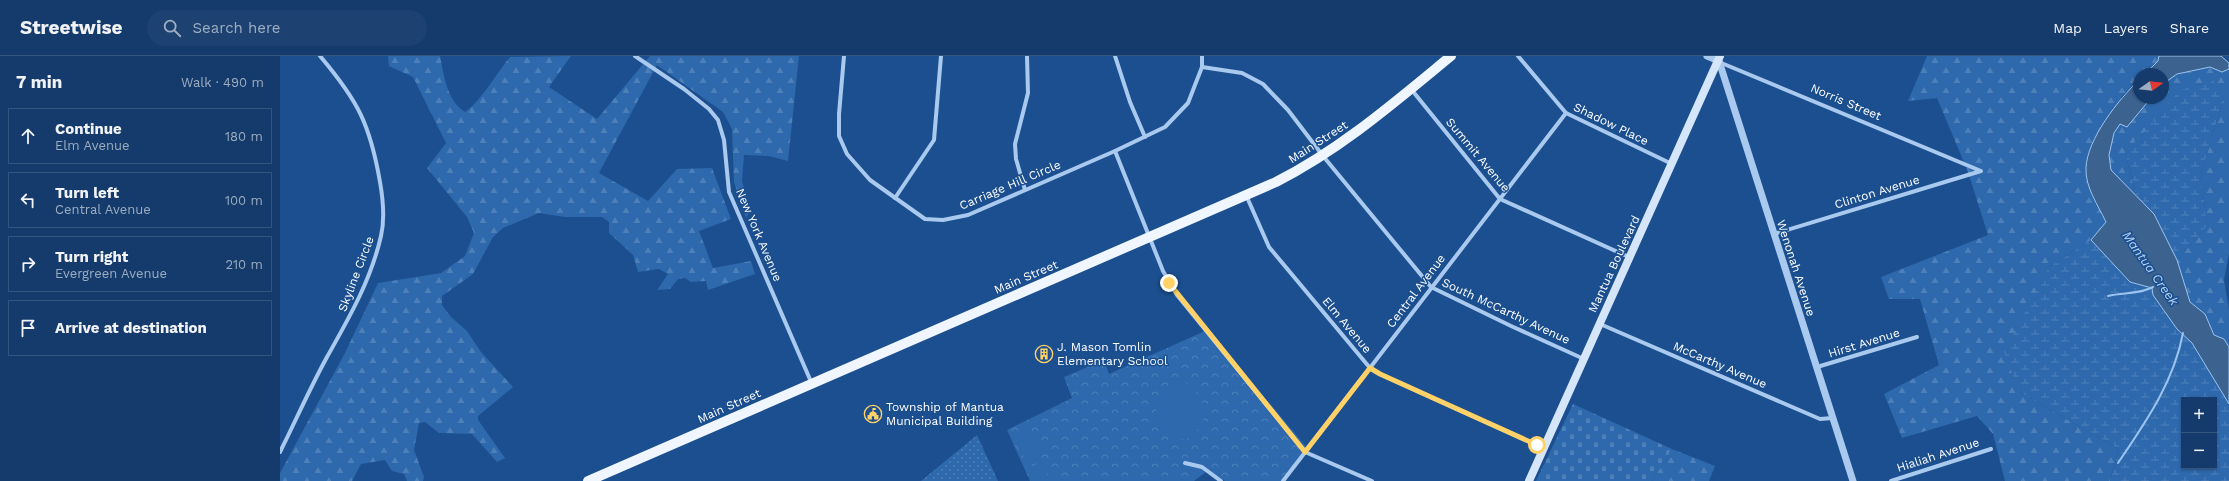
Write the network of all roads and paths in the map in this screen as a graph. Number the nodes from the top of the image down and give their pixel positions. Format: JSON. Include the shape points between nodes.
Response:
{"nodes":[{"id":1,"x":320,"y":56,"type":"edge"},
{"id":2,"x":635,"y":56,"type":"edge"},
{"id":3,"x":844,"y":56,"type":"edge"},
{"id":4,"x":941,"y":56,"type":"edge"},
{"id":5,"x":1027,"y":56,"type":"edge"},
{"id":6,"x":1115,"y":56,"type":"edge"},
{"id":7,"x":1202,"y":56,"type":"edge"},
{"id":8,"x":1451,"y":56,"type":"edge"},
{"id":9,"x":1518,"y":56,"type":"edge"},
{"id":10,"x":1706,"y":56,"type":"edge"},
{"id":11,"x":1720,"y":59,"type":"edge"},
{"id":12,"x":1202,"y":67,"type":"junction"},
{"id":13,"x":1410,"y":89,"type":"junction"},
{"id":14,"x":1566,"y":113,"type":"junction"},
{"id":15,"x":1145,"y":137,"type":"junction"},
{"id":16,"x":1115,"y":151,"type":"junction"},
{"id":17,"x":1323,"y":156,"type":"junction"},
{"id":18,"x":1672,"y":164,"type":"junction"},
{"id":19,"x":1976,"y":169,"type":"joint"},
{"id":20,"x":1025,"y":190,"type":"junction"},
{"id":21,"x":1246,"y":195,"type":"junction"},
{"id":22,"x":895,"y":198,"type":"junction"},
{"id":23,"x":1500,"y":199,"type":"junction"},
{"id":24,"x":1774,"y":234,"type":"junction"},
{"id":25,"x":1149,"y":238,"type":"junction"},
{"id":26,"x":1630,"y":257,"type":"junction"},
{"id":27,"x":1431,"y":286,"type":"junction"},
{"id":28,"x":1599,"y":324,"type":"junction"},
{"id":29,"x":1917,"y":338,"type":"dead end"},
{"id":30,"x":1584,"y":359,"type":"junction"},
{"id":31,"x":1817,"y":367,"type":"junction"},
{"id":32,"x":1370,"y":368,"type":"junction"},
{"id":33,"x":812,"y":385,"type":"junction"},
{"id":34,"x":1833,"y":418,"type":"junction"},
{"id":35,"x":1543,"y":448,"type":"junction"},
{"id":36,"x":1991,"y":449,"type":"dead end"},
{"id":37,"x":280,"y":452,"type":"edge"},
{"id":38,"x":1305,"y":452,"type":"junction"},
{"id":39,"x":1185,"y":463,"type":"dead end"},
{"id":40,"x":588,"y":481,"type":"edge"},
{"id":41,"x":1221,"y":481,"type":"edge"},
{"id":42,"x":1284,"y":481,"type":"edge"},
{"id":43,"x":1372,"y":481,"type":"edge"},
{"id":44,"x":1529,"y":481,"type":"edge"},
{"id":45,"x":1853,"y":481,"type":"edge"},
{"id":46,"x":1891,"y":481,"type":"edge"}],
"edges":[{"from":1,"to":37,"type":"street","name":"Skyline Circle","via":[[344,85],[364,117],[375,149],[383,198],[382,234],[352,314]]},
{"from":2,"to":33,"type":"street","name":"New York Avenue","via":[[684,89],[709,109],[718,120],[724,140],[729,192]]},
{"from":3,"to":22,"type":"street","name":"Carriage Hill Circle","via":[[839,136],[846,154],[870,180]]},
{"from":4,"to":22,"type":"street","via":[[934,140]]},
{"from":5,"to":20,"type":"street","via":[[1028,93],[1015,144],[1016,159]]},
{"from":6,"to":15,"type":"street"},
{"from":7,"to":12,"type":"street","name":"Carriage Hill Circle"},
{"from":8,"to":13,"type":"main road","name":"Main Street"},
{"from":9,"to":14,"type":"street","name":"Shadow Place"},
{"from":10,"to":11,"type":"street","name":"Norris Street"},
{"from":11,"to":18,"type":"main road","name":"Mantua Boulevard"},
{"from":11,"to":19,"type":"street","name":"Norris Street"},
{"from":11,"to":24,"type":"street","name":"Wenonah Avenue"},
{"from":12,"to":15,"type":"street","name":"Carriage Hill Circle","via":[[1188,103],[1165,127]]},
{"from":12,"to":17,"type":"street","name":"South McCarthy Avenue","via":[[1242,73],[1263,84],[1288,110]]},
{"from":13,"to":17,"type":"main road","name":"Main Street"},
{"from":13,"to":23,"type":"street","name":"Summit Avenue"},
{"from":14,"to":18,"type":"street","name":"Shadow Place"},
{"from":14,"to":23,"type":"street","name":"Central Avenue"},
{"from":15,"to":16,"type":"street","name":"Carriage Hill Circle"},
{"from":16,"to":20,"type":"street","name":"Carriage Hill Circle"},
{"from":16,"to":25,"type":"street"},
{"from":17,"to":21,"type":"main road","name":"Main Street"},
{"from":17,"to":27,"type":"street","name":"South McCarthy Avenue"},
{"from":18,"to":26,"type":"main road","name":"Mantua Boulevard"},
{"from":19,"to":24,"type":"street","name":"Clinton Avenue","via":[[1981,171]]},
{"from":20,"to":22,"type":"street","name":"Carriage Hill Circle","via":[[968,215],[943,220],[925,219]]},
{"from":21,"to":25,"type":"main road","name":"Main Street"},
{"from":21,"to":32,"type":"street","name":"Elm Avenue","via":[[1269,246]]},
{"from":23,"to":26,"type":"street","name":"Summit Avenue"},
{"from":23,"to":27,"type":"street","name":"Central Avenue"},
{"from":24,"to":31,"type":"street","name":"Wenonah Avenue"},
{"from":25,"to":33,"type":"main road","name":"Main Street"},
{"from":25,"to":38,"type":"street","via":[[1175,292]]},
{"from":26,"to":28,"type":"main road","name":"Mantua Boulevard"},
{"from":27,"to":30,"type":"street","name":"South McCarthy Avenue","via":[[1510,326]]},
{"from":27,"to":32,"type":"street","name":"Central Avenue"},
{"from":28,"to":30,"type":"main road","name":"Mantua Boulevard"},
{"from":28,"to":34,"type":"street","name":"McCarthy Avenue","via":[[1820,419]]},
{"from":29,"to":31,"type":"street","name":"Hirst Avenue"},
{"from":30,"to":35,"type":"main road","name":"Mantua Boulevard"},
{"from":31,"to":34,"type":"street","name":"Wenonah Avenue"},
{"from":32,"to":35,"type":"street","name":"Elm Avenue"},
{"from":32,"to":38,"type":"street","name":"Central Avenue"},
{"from":33,"to":40,"type":"main road","name":"Main Street"},
{"from":34,"to":45,"type":"street","name":"Wenonah Avenue"},
{"from":35,"to":44,"type":"main road","name":"Mantua Boulevard"},
{"from":36,"to":46,"type":"street","name":"Hialiah Avenue"},
{"from":38,"to":42,"type":"street","name":"Central Avenue"},
{"from":38,"to":43,"type":"street"},
{"from":39,"to":41,"type":"street","via":[[1202,467]]}]}
